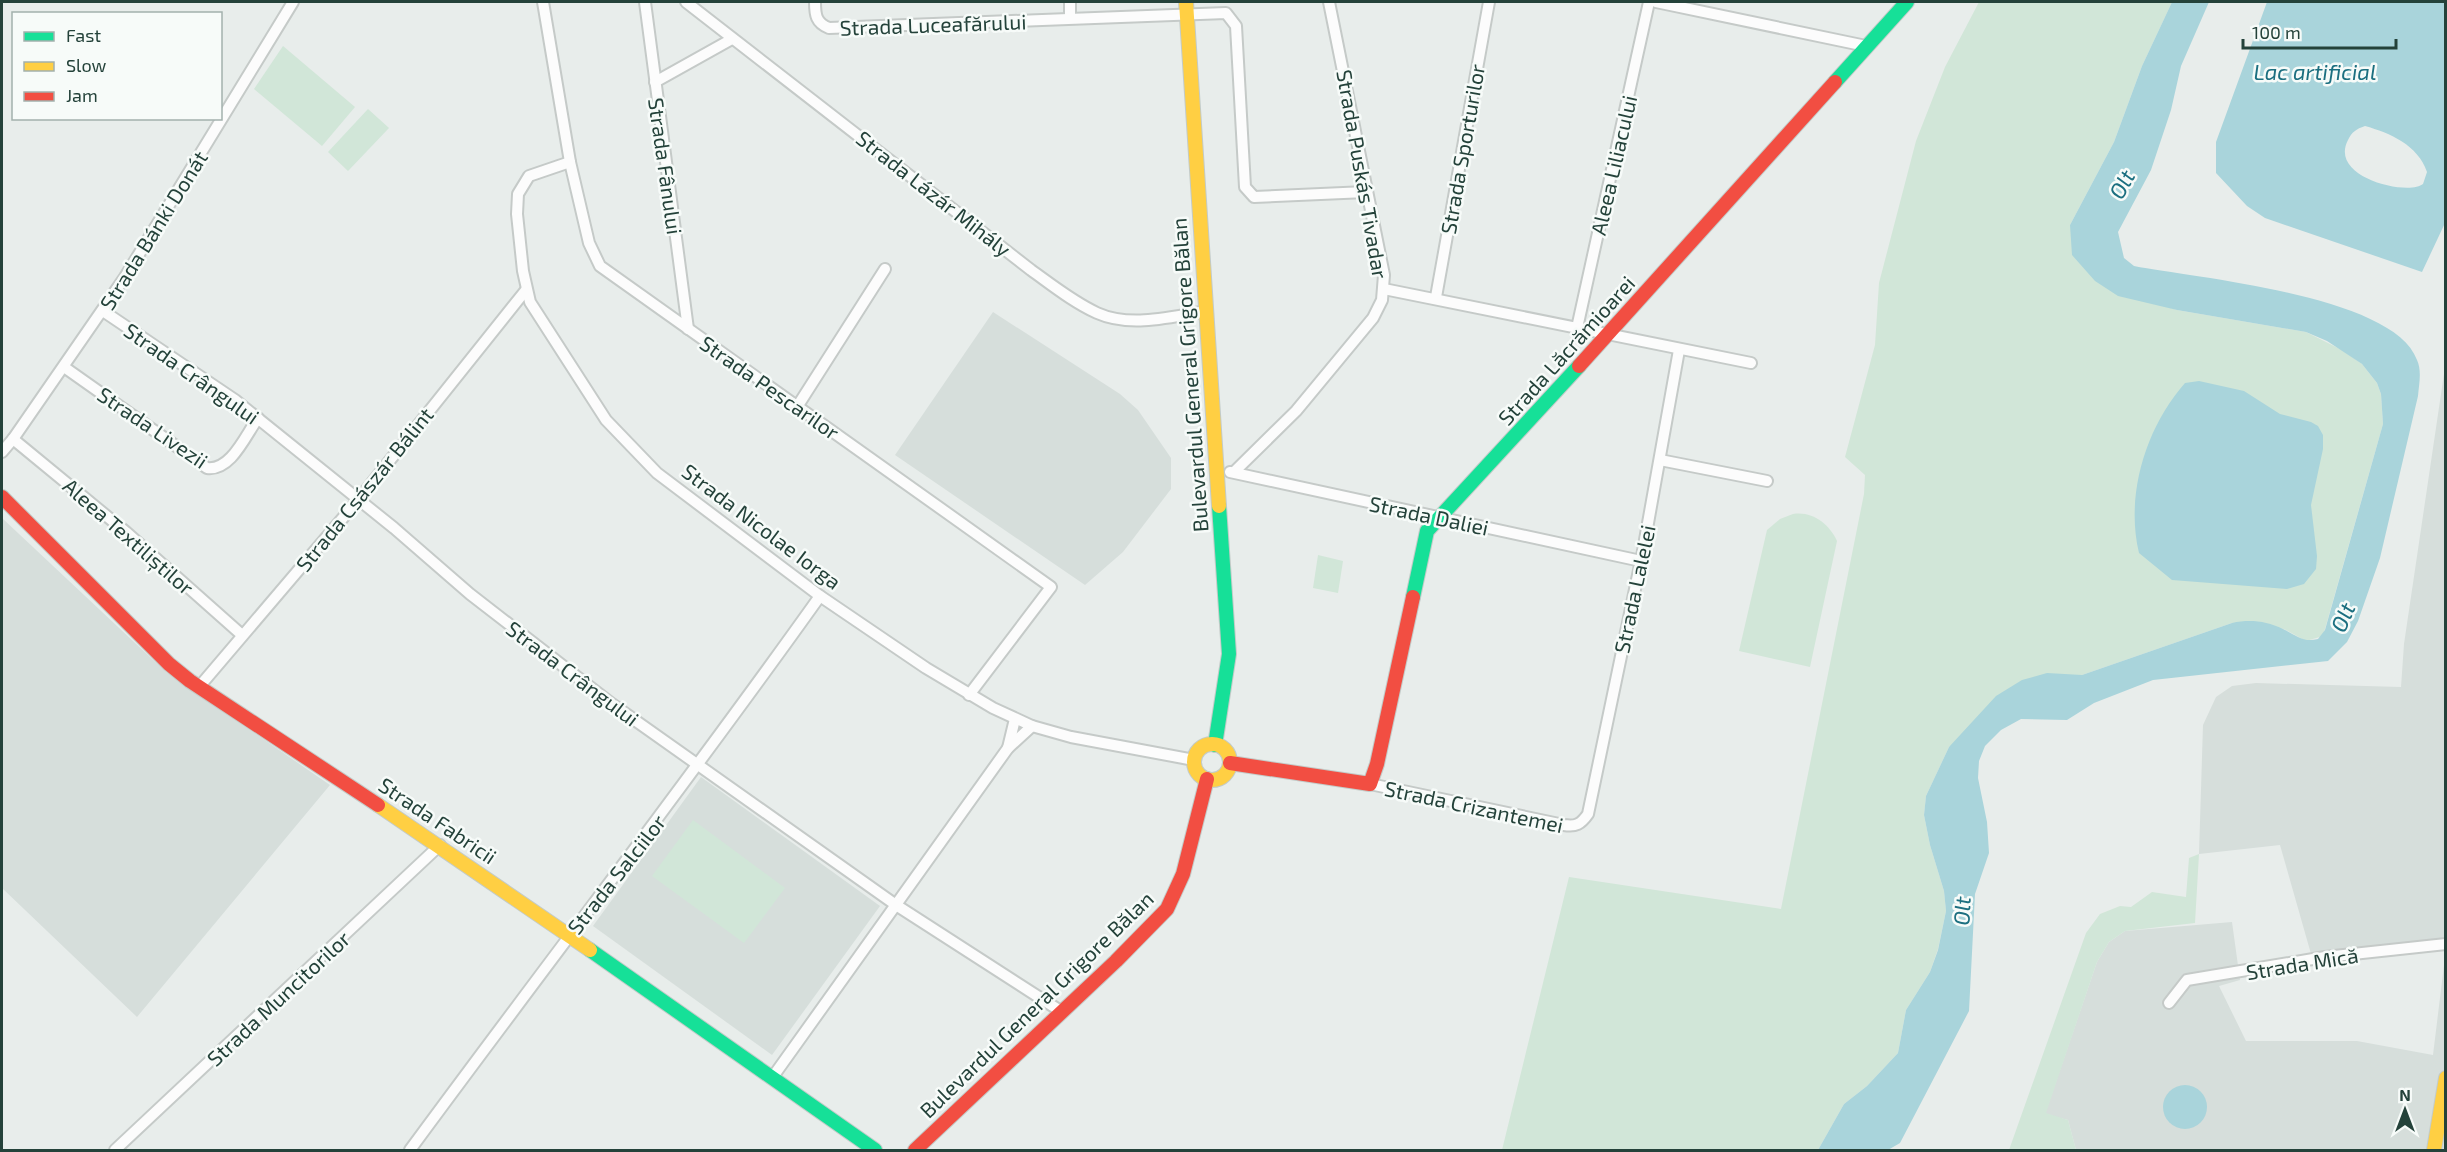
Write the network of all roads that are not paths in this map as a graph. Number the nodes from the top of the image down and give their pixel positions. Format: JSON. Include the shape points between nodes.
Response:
{"nodes":[{"id":1,"x":292,"y":2,"type":"edge"},
{"id":2,"x":543,"y":2,"type":"edge"},
{"id":3,"x":645,"y":2,"type":"edge"},
{"id":4,"x":686,"y":2,"type":"edge"},
{"id":5,"x":814,"y":2,"type":"edge"},
{"id":6,"x":1070,"y":2,"type":"edge"},
{"id":7,"x":1329,"y":2,"type":"edge"},
{"id":8,"x":1489,"y":2,"type":"edge"},
{"id":9,"x":1649,"y":2,"type":"edge"},
{"id":10,"x":1656,"y":2,"type":"edge"},
{"id":11,"x":1907,"y":2,"type":"edge"},
{"id":12,"x":1187,"y":7,"type":"edge"},
{"id":13,"x":1070,"y":18,"type":"junction"},
{"id":14,"x":732,"y":39,"type":"junction"},
{"id":15,"x":1866,"y":46,"type":"junction"},
{"id":16,"x":655,"y":82,"type":"junction"},
{"id":17,"x":222,"y":116,"type":"edge"},
{"id":18,"x":220,"y":120,"type":"edge"},
{"id":19,"x":570,"y":162,"type":"junction"},
{"id":20,"x":1366,"y":192,"type":"junction"},
{"id":21,"x":885,"y":269,"type":"dead end"},
{"id":22,"x":1384,"y":289,"type":"junction"},
{"id":23,"x":526,"y":290,"type":"junction"},
{"id":24,"x":1436,"y":297,"type":"junction"},
{"id":25,"x":103,"y":311,"type":"junction"},
{"id":26,"x":1206,"y":311,"type":"junction"},
{"id":27,"x":1577,"y":328,"type":"junction"},
{"id":28,"x":688,"y":329,"type":"junction"},
{"id":29,"x":1608,"y":335,"type":"junction"},
{"id":30,"x":1679,"y":350,"type":"junction"},
{"id":31,"x":1751,"y":363,"type":"dead end"},
{"id":32,"x":64,"y":367,"type":"junction"},
{"id":33,"x":797,"y":407,"type":"junction"},
{"id":34,"x":258,"y":418,"type":"junction"},
{"id":35,"x":13,"y":439,"type":"junction"},
{"id":36,"x":2,"y":452,"type":"edge"},
{"id":37,"x":1660,"y":460,"type":"junction"},
{"id":38,"x":1217,"y":472,"type":"junction"},
{"id":39,"x":1234,"y":472,"type":"junction"},
{"id":40,"x":1767,"y":481,"type":"dead end"},
{"id":41,"x":2,"y":497,"type":"edge"},
{"id":42,"x":359,"y":499,"type":"junction"},
{"id":43,"x":1440,"y":517,"type":"junction"},
{"id":44,"x":1641,"y":561,"type":"junction"},
{"id":45,"x":820,"y":596,"type":"junction"},
{"id":46,"x":242,"y":635,"type":"junction"},
{"id":47,"x":198,"y":687,"type":"junction"},
{"id":48,"x":969,"y":695,"type":"junction"},
{"id":49,"x":1015,"y":719,"type":"junction"},
{"id":50,"x":1032,"y":726,"type":"junction"},
{"id":51,"x":1215,"y":745,"type":"junction"},
{"id":52,"x":1008,"y":748,"type":"junction"},
{"id":53,"x":1194,"y":760,"type":"junction"},
{"id":54,"x":1230,"y":763,"type":"junction"},
{"id":55,"x":699,"y":766,"type":"junction"},
{"id":56,"x":1207,"y":779,"type":"junction"},
{"id":57,"x":1370,"y":784,"type":"junction"},
{"id":58,"x":1579,"y":824,"type":"joint"},
{"id":59,"x":440,"y":845,"type":"junction"},
{"id":60,"x":896,"y":905,"type":"junction"},
{"id":61,"x":569,"y":934,"type":"junction"},
{"id":62,"x":2445,"y":944,"type":"edge"},
{"id":63,"x":2169,"y":1003,"type":"dead end"},
{"id":64,"x":1062,"y":1012,"type":"junction"},
{"id":65,"x":772,"y":1078,"type":"junction"},
{"id":66,"x":2445,"y":1078,"type":"edge"},
{"id":67,"x":115,"y":1150,"type":"edge"},
{"id":68,"x":410,"y":1150,"type":"edge"},
{"id":69,"x":875,"y":1150,"type":"edge"},
{"id":70,"x":915,"y":1150,"type":"edge"},
{"id":71,"x":2434,"y":1150,"type":"edge"}],
"edges":[{"from":1,"to":17,"type":"street","name":"Strada Bánki Donát"},
{"from":2,"to":19,"type":"street","name":"Strada Pescarilor"},
{"from":3,"to":16,"type":"street","name":"Strada Fânului"},
{"from":4,"to":14,"type":"street","name":"Strada Lázár Mihály"},
{"from":5,"to":13,"type":"street","name":"Strada Luceafărului","via":[[820,25],[829,28]]},
{"from":6,"to":13,"type":"street"},
{"from":7,"to":20,"type":"street","name":"Strada Puskás Tivadar"},
{"from":8,"to":24,"type":"street","name":"Strada Sporturilor"},
{"from":9,"to":27,"type":"street","name":"Aleea Liliacului"},
{"from":10,"to":15,"type":"street"},
{"from":11,"to":15,"type":"main road","name":"Strada Lăcrămioarei"},
{"from":12,"to":13,"type":"street","name":"Strada Luceafărului"},
{"from":12,"to":20,"type":"street","name":"Strada Luceafărului","via":[[1226,13],[1236,26],[1245,188],[1254,197]]},
{"from":12,"to":26,"type":"main road","name":"Bulevardul General Grigore Bălan"},
{"from":14,"to":16,"type":"street"},
{"from":14,"to":26,"type":"street","name":"Strada Lázár Mihály","via":[[1031,270],[1084,306],[1125,320]]},
{"from":15,"to":29,"type":"main road","name":"Strada Lăcrămioarei"},
{"from":16,"to":28,"type":"street","name":"Strada Fânului"},
{"from":18,"to":25,"type":"street","name":"Strada Bánki Donát"},
{"from":19,"to":23,"type":"street","name":"Strada Nicolae Iorga","via":[[529,176],[519,194],[518,236]]},
{"from":19,"to":28,"type":"street","name":"Strada Pescarilor","via":[[589,243],[600,266]]},
{"from":20,"to":22,"type":"street","name":"Strada Puskás Tivadar","via":[[1382,259]]},
{"from":21,"to":33,"type":"street"},
{"from":22,"to":24,"type":"street"},
{"from":22,"to":39,"type":"street","name":"Strada Puskás Tivadar","via":[[1378,310],[1351,344],[1296,411]]},
{"from":23,"to":42,"type":"street","name":"Strada Császár Bálint"},
{"from":23,"to":45,"type":"street","name":"Strada Nicolae Iorga","via":[[536,315],[606,420],[639,457],[684,496]]},
{"from":24,"to":27,"type":"street"},
{"from":25,"to":32,"type":"street","name":"Strada Bánki Donát"},
{"from":25,"to":34,"type":"street","name":"Strada Crângului"},
{"from":26,"to":38,"type":"main road","name":"Bulevardul General Grigore Bălan"},
{"from":27,"to":29,"type":"street"},
{"from":28,"to":33,"type":"street","name":"Strada Pescarilor"},
{"from":29,"to":30,"type":"street"},
{"from":29,"to":43,"type":"main road","name":"Strada Lăcrămioarei"},
{"from":30,"to":31,"type":"street"},
{"from":30,"to":37,"type":"street","name":"Strada Lalelei"},
{"from":32,"to":34,"type":"street","name":"Strada Livezii","via":[[207,468],[225,465]]},
{"from":32,"to":35,"type":"street","name":"Strada Bánki Donát"},
{"from":33,"to":48,"type":"street","name":"Strada Pescarilor","via":[[1051,587]]},
{"from":34,"to":42,"type":"street","name":"Strada Crângului"},
{"from":35,"to":36,"type":"street","name":"Strada Bánki Donát"},
{"from":35,"to":46,"type":"street","name":"Aleea Textiliștilor"},
{"from":37,"to":40,"type":"street"},
{"from":37,"to":44,"type":"street","name":"Strada Lalelei"},
{"from":38,"to":39,"type":"street","name":"Strada Daliei"},
{"from":38,"to":51,"type":"main road","name":"Bulevardul General Grigore Bălan","via":[[1229,654]]},
{"from":39,"to":43,"type":"street","name":"Strada Daliei"},
{"from":41,"to":47,"type":"main road","name":"Strada Fabricii","via":[[169,664]]},
{"from":42,"to":46,"type":"street","name":"Strada Császár Bálint"},
{"from":42,"to":55,"type":"street","name":"Strada Crângului","via":[[560,666]]},
{"from":43,"to":44,"type":"street","name":"Strada Daliei"},
{"from":43,"to":57,"type":"main road","name":"Strada Lăcrămioarei","via":[[1423,542]]},
{"from":44,"to":58,"type":"street","name":"Strada Lalelei","via":[[1588,814]]},
{"from":45,"to":48,"type":"street","name":"Strada Nicolae Iorga"},
{"from":45,"to":55,"type":"street","name":"Strada Salciilor"},
{"from":46,"to":47,"type":"street","name":"Strada Császár Bálint"},
{"from":47,"to":59,"type":"main road","name":"Strada Fabricii"},
{"from":48,"to":49,"type":"street","name":"Strada Nicolae Iorga"},
{"from":49,"to":50,"type":"street","name":"Strada Nicolae Iorga"},
{"from":49,"to":52,"type":"street"},
{"from":50,"to":52,"type":"street"},
{"from":50,"to":53,"type":"street","name":"Strada Nicolae Iorga","via":[[1101,744]]},
{"from":51,"to":53,"type":"main road","via":[[1204,746]]},
{"from":51,"to":54,"type":"main road","via":[[1224,749]]},
{"from":52,"to":60,"type":"street"},
{"from":53,"to":56,"type":"main road","via":[[1197,772]]},
{"from":54,"to":56,"type":"main road","via":[[1222,777]]},
{"from":54,"to":57,"type":"main road"},
{"from":55,"to":60,"type":"street","name":"Strada Crângului"},
{"from":55,"to":61,"type":"street","name":"Strada Salciilor"},
{"from":56,"to":64,"type":"main road","name":"Bulevardul General Grigore Bălan","via":[[1183,874],[1167,909]]},
{"from":57,"to":58,"type":"street","name":"Strada Crizantemei","via":[[1564,825]]},
{"from":59,"to":61,"type":"main road","name":"Strada Fabricii"},
{"from":59,"to":67,"type":"street","name":"Strada Muncitorilor"},
{"from":60,"to":64,"type":"street","name":"Strada Crângului"},
{"from":60,"to":65,"type":"street"},
{"from":61,"to":65,"type":"main road","name":"Strada Fabricii"},
{"from":61,"to":68,"type":"street","name":"Strada Salciilor"},
{"from":62,"to":63,"type":"street","name":"Strada Mică","via":[[2325,957],[2187,980]]},
{"from":64,"to":70,"type":"main road","name":"Bulevardul General Grigore Bălan"},
{"from":65,"to":69,"type":"main road","name":"Strada Fabricii"},
{"from":66,"to":71,"type":"main road"}]}
